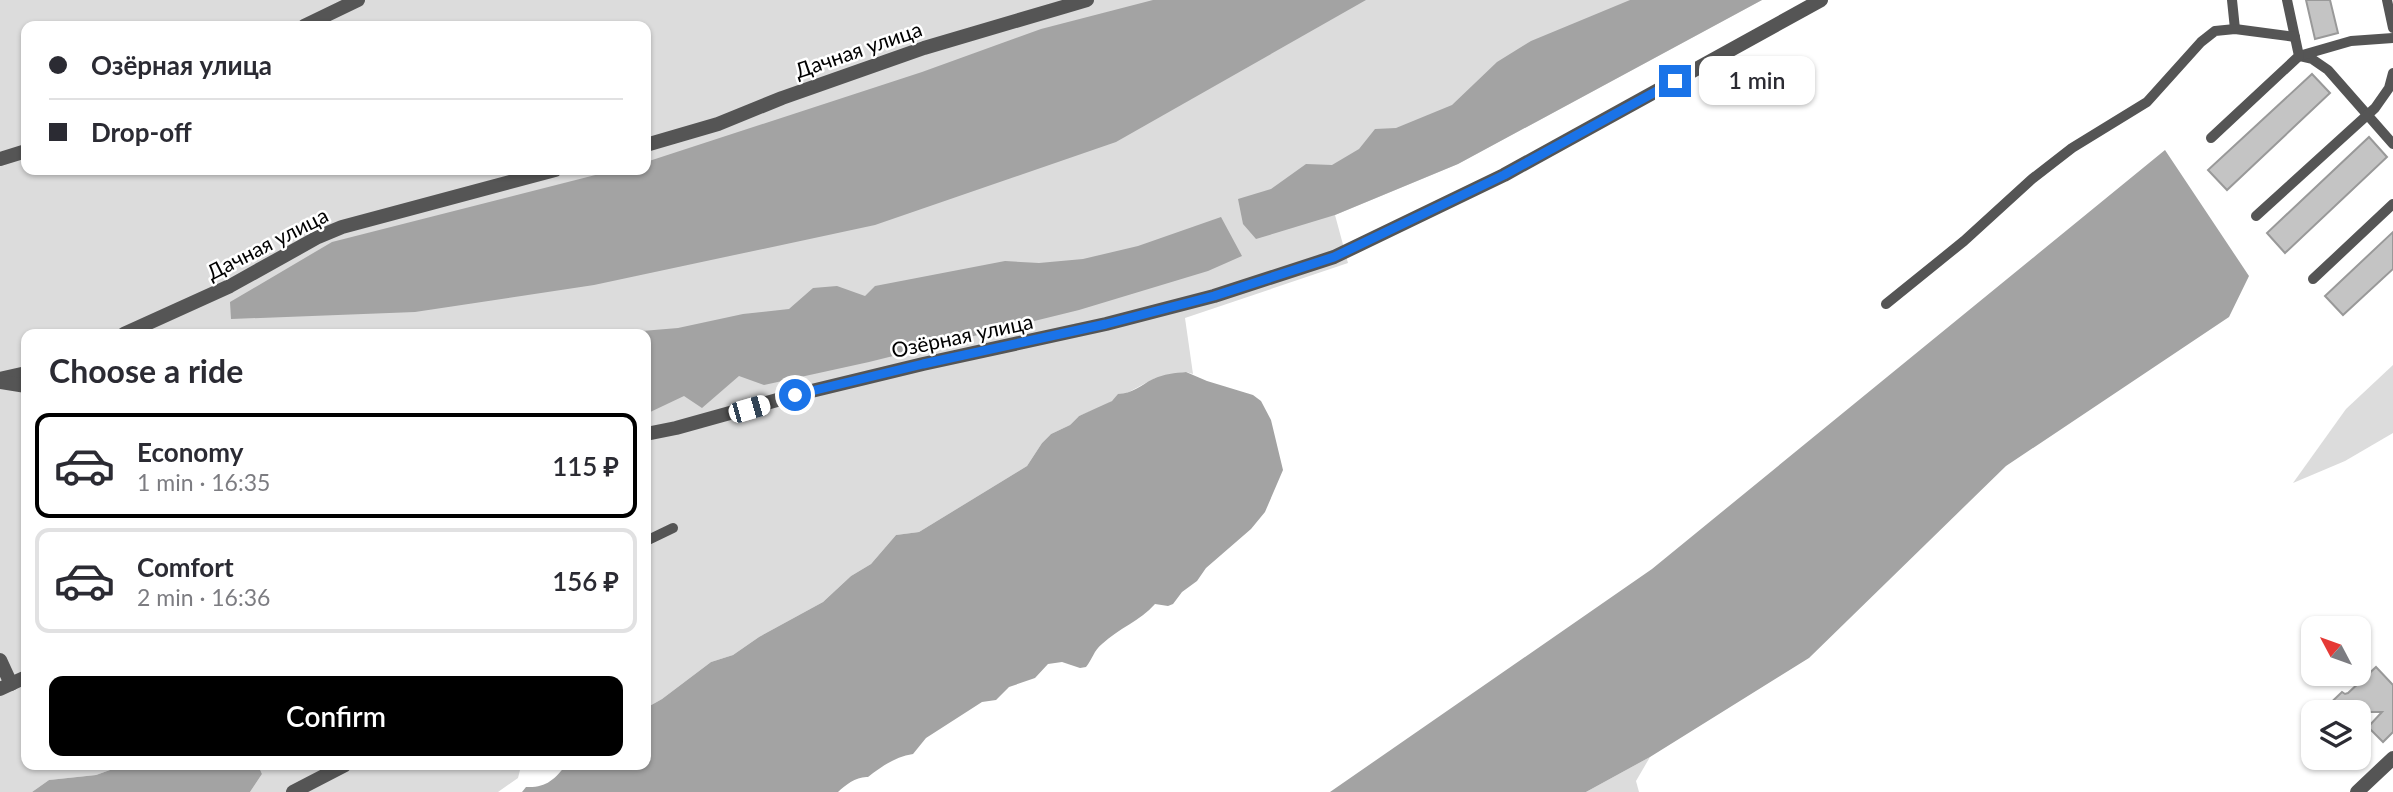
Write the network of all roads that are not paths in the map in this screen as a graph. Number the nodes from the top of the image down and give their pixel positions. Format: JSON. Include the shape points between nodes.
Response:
{"nodes":[{"id":1,"x":358,"y":0,"type":"edge"},
{"id":2,"x":1087,"y":0,"type":"edge"},
{"id":3,"x":1821,"y":0,"type":"edge"},
{"id":4,"x":2232,"y":0,"type":"edge"},
{"id":5,"x":2287,"y":0,"type":"edge"},
{"id":6,"x":2387,"y":0,"type":"edge"},
{"id":7,"x":314,"y":21,"type":"edge"},
{"id":8,"x":2393,"y":28,"type":"edge"},
{"id":9,"x":2235,"y":29,"type":"junction"},
{"id":10,"x":2295,"y":37,"type":"junction"},
{"id":11,"x":2393,"y":38,"type":"edge"},
{"id":12,"x":2299,"y":56,"type":"junction"},
{"id":13,"x":2393,"y":74,"type":"edge"},
{"id":14,"x":2367,"y":116,"type":"junction"},
{"id":15,"x":2211,"y":138,"type":"dead end"},
{"id":16,"x":651,"y":144,"type":"edge"},
{"id":17,"x":2393,"y":144,"type":"edge"},
{"id":18,"x":21,"y":153,"type":"edge"},
{"id":19,"x":0,"y":159,"type":"edge"},
{"id":20,"x":536,"y":175,"type":"edge"},
{"id":21,"x":2393,"y":204,"type":"edge"},
{"id":22,"x":2256,"y":216,"type":"dead end"},
{"id":23,"x":2313,"y":279,"type":"dead end"},
{"id":24,"x":1886,"y":304,"type":"dead end"},
{"id":25,"x":135,"y":329,"type":"edge"},
{"id":26,"x":21,"y":374,"type":"edge"},
{"id":27,"x":0,"y":380,"type":"edge"},
{"id":28,"x":21,"y":385,"type":"edge"},
{"id":29,"x":651,"y":433,"type":"edge"},
{"id":30,"x":673,"y":528,"type":"dead end"},
{"id":31,"x":651,"y":539,"type":"edge"},
{"id":32,"x":0,"y":660,"type":"edge"},
{"id":33,"x":6,"y":687,"type":"edge"},
{"id":34,"x":2393,"y":758,"type":"edge"},
{"id":35,"x":335,"y":770,"type":"edge"},
{"id":36,"x":293,"y":792,"type":"edge"},
{"id":37,"x":2357,"y":792,"type":"edge"}],
"edges":[{"from":1,"to":7,"type":"street"},
{"from":2,"to":16,"type":"street","name":"Дачная улица","via":[[924,48],[718,124]]},
{"from":3,"to":29,"type":"street","name":"Озёрная улица","via":[[1504,175],[1334,257],[1214,296],[1106,324],[923,364]]},
{"from":4,"to":9,"type":"lane"},
{"from":5,"to":10,"type":"lane"},
{"from":6,"to":8,"type":"lane"},
{"from":9,"to":10,"type":"lane"},
{"from":9,"to":24,"type":"lane","via":[[2208,36],[2147,102],[2072,148]]},
{"from":10,"to":12,"type":"lane"},
{"from":11,"to":12,"type":"lane","via":[[2351,41]]},
{"from":12,"to":14,"type":"lane","via":[[2328,70]]},
{"from":12,"to":15,"type":"lane"},
{"from":13,"to":14,"type":"lane","via":[[2383,99]]},
{"from":14,"to":17,"type":"lane"},
{"from":14,"to":22,"type":"lane"},
{"from":18,"to":19,"type":"street"},
{"from":20,"to":25,"type":"street","name":"Дачная улица","via":[[342,227]]},
{"from":21,"to":23,"type":"lane"},
{"from":26,"to":27,"type":"street"},
{"from":27,"to":28,"type":"street"},
{"from":30,"to":31,"type":"lane"},
{"from":32,"to":33,"type":"street"},
{"from":34,"to":37,"type":"street"},
{"from":35,"to":36,"type":"street"}]}
